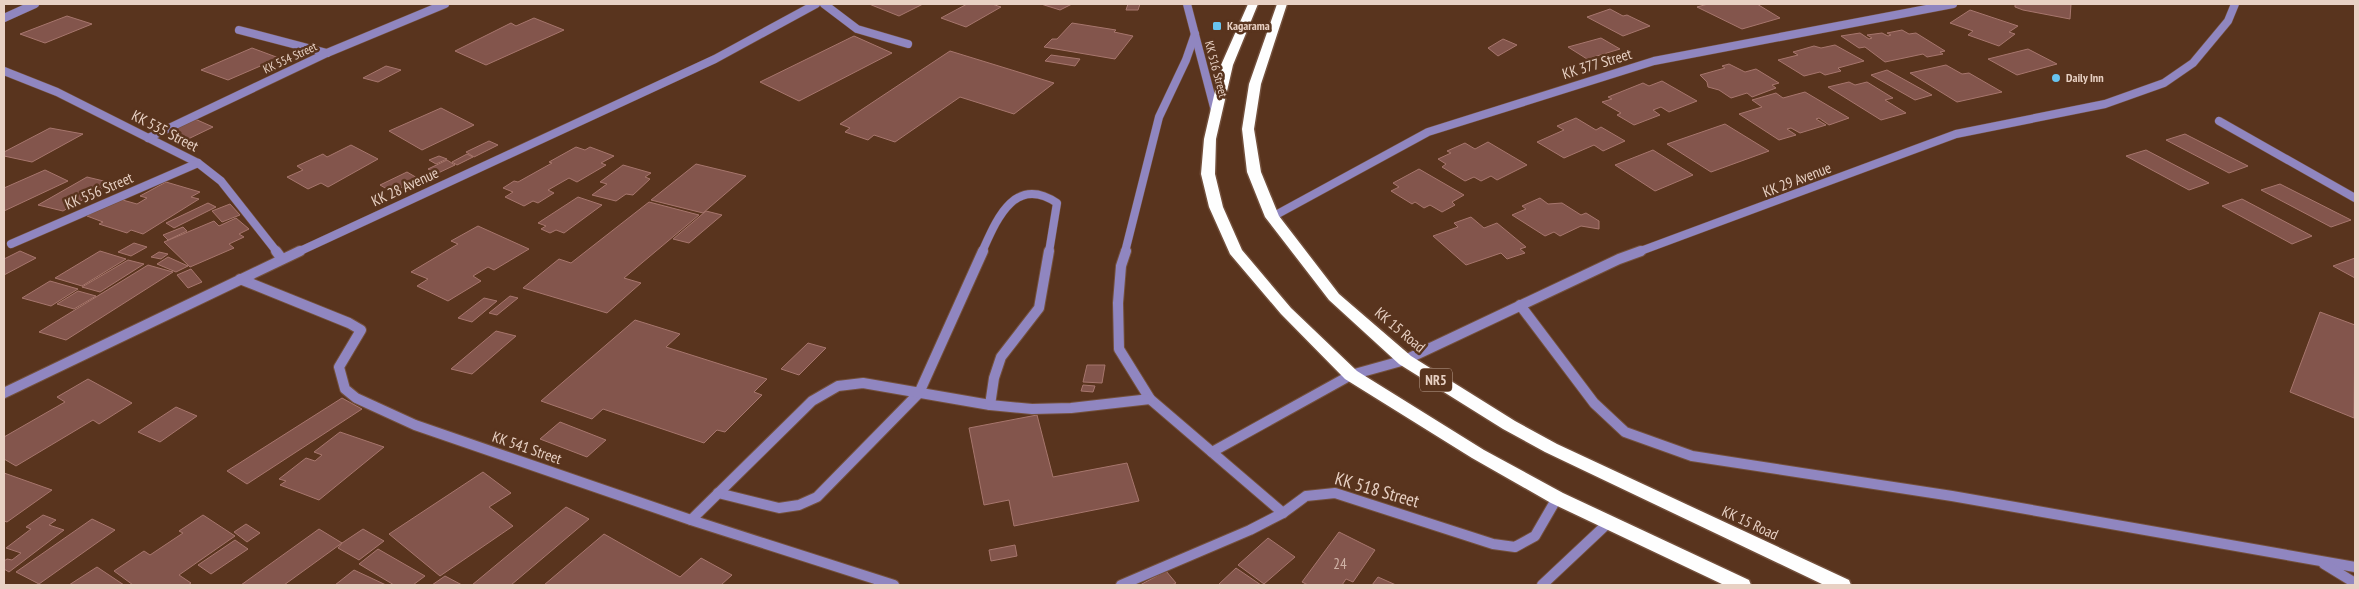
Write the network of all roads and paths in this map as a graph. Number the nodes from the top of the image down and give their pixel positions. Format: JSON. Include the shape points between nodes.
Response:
{"nodes":[{"id":1,"x":35,"y":4,"type":"edge"},
{"id":2,"x":445,"y":4,"type":"edge"},
{"id":3,"x":816,"y":4,"type":"edge"},
{"id":4,"x":824,"y":4,"type":"edge"},
{"id":5,"x":1187,"y":4,"type":"edge"},
{"id":6,"x":1253,"y":4,"type":"edge"},
{"id":7,"x":1282,"y":4,"type":"edge"},
{"id":8,"x":1953,"y":4,"type":"edge"},
{"id":9,"x":2235,"y":4,"type":"edge"},
{"id":10,"x":4,"y":18,"type":"edge"},
{"id":11,"x":239,"y":30,"type":"dead end"},
{"id":12,"x":1195,"y":34,"type":"junction"},
{"id":13,"x":908,"y":44,"type":"dead end"},
{"id":14,"x":328,"y":53,"type":"junction"},
{"id":15,"x":4,"y":71,"type":"edge"},
{"id":16,"x":1215,"y":111,"type":"junction"},
{"id":17,"x":2219,"y":121,"type":"dead end"},
{"id":18,"x":148,"y":138,"type":"junction"},
{"id":19,"x":198,"y":163,"type":"junction"},
{"id":20,"x":2355,"y":198,"type":"edge"},
{"id":21,"x":1272,"y":218,"type":"junction"},
{"id":22,"x":11,"y":244,"type":"dead end"},
{"id":23,"x":282,"y":259,"type":"junction"},
{"id":24,"x":240,"y":278,"type":"junction"},
{"id":25,"x":1520,"y":305,"type":"junction"},
{"id":26,"x":1405,"y":360,"type":"junction"},
{"id":27,"x":1351,"y":375,"type":"junction"},
{"id":28,"x":4,"y":393,"type":"edge"},
{"id":29,"x":919,"y":393,"type":"junction"},
{"id":30,"x":1150,"y":399,"type":"junction"},
{"id":31,"x":990,"y":406,"type":"junction"},
{"id":32,"x":1212,"y":452,"type":"junction"},
{"id":33,"x":718,"y":493,"type":"junction"},
{"id":34,"x":1557,"y":498,"type":"junction"},
{"id":35,"x":1283,"y":513,"type":"junction"},
{"id":36,"x":692,"y":520,"type":"junction"},
{"id":37,"x":1608,"y":523,"type":"junction"},
{"id":38,"x":2322,"y":562,"type":"junction"},
{"id":39,"x":2355,"y":567,"type":"edge"},
{"id":40,"x":2355,"y":583,"type":"edge"},
{"id":41,"x":894,"y":585,"type":"edge"},
{"id":42,"x":1121,"y":585,"type":"edge"},
{"id":43,"x":1542,"y":585,"type":"edge"},
{"id":44,"x":1742,"y":585,"type":"edge"},
{"id":45,"x":1842,"y":585,"type":"edge"}],
"edges":[{"from":1,"to":10,"type":"street"},
{"from":2,"to":14,"type":"street","name":"KK 554 Street"},
{"from":3,"to":23,"type":"street","name":"KK 28 Avenue","via":[[706,63]]},
{"from":4,"to":13,"type":"street","via":[[858,29]]},
{"from":5,"to":12,"type":"street","name":"KK 516 Street"},
{"from":6,"to":16,"type":"highway","number":"NR5","via":[[1227,65]]},
{"from":7,"to":21,"type":"highway","name":"KK 15 Road","number":"NR5","via":[[1254,84],[1248,129],[1254,172]]},
{"from":8,"to":21,"type":"street","name":"KK 377 Street","via":[[1654,61],[1615,72],[1428,132]]},
{"from":9,"to":25,"type":"street","name":"KK 29 Avenue","via":[[2228,21],[2193,63],[2164,83],[2105,104],[1956,134],[1619,259]]},
{"from":11,"to":14,"type":"street"},
{"from":12,"to":16,"type":"street","name":"KK 516 Street"},
{"from":12,"to":30,"type":"street","via":[[1159,117],[1121,266],[1119,349]]},
{"from":14,"to":18,"type":"street","name":"KK 554 Street"},
{"from":15,"to":18,"type":"street","name":"KK 535 Street","via":[[57,92]]},
{"from":16,"to":27,"type":"highway","number":"NR5","via":[[1208,174],[1216,207],[1235,251],[1286,311]]},
{"from":17,"to":20,"type":"street"},
{"from":18,"to":19,"type":"street","name":"KK 535 Street"},
{"from":19,"to":22,"type":"street","name":"KK 556 Street"},
{"from":19,"to":23,"type":"street","name":"KK 535 Street","via":[[221,181]]},
{"from":21,"to":26,"type":"highway","name":"KK 15 Road","number":"NR5","via":[[1334,297]]},
{"from":23,"to":24,"type":"street","name":"KK 28 Avenue"},
{"from":24,"to":28,"type":"street","name":"KK 28 Avenue"},
{"from":24,"to":36,"type":"street","name":"KK 541 Street","via":[[361,330],[339,367],[345,389],[356,398],[415,425]]},
{"from":25,"to":26,"type":"street","name":"KK 29 Avenue"},
{"from":25,"to":38,"type":"street","via":[[1594,403],[1625,432],[1692,456],[1962,498]]},
{"from":26,"to":27,"type":"street","name":"KK 29 Avenue"},
{"from":26,"to":45,"type":"highway","name":"KK 15 Road","number":"NR5","via":[[1551,448]]},
{"from":27,"to":32,"type":"street","name":"KK 29 Avenue"},
{"from":27,"to":34,"type":"highway","number":"NR5","via":[[1478,454]]},
{"from":29,"to":31,"type":"street"},
{"from":29,"to":31,"type":"street","via":[[999,215],[1018,198],[1036,193],[1056,203],[1039,308],[1032,322],[1004,351]]},
{"from":29,"to":33,"type":"street","via":[[863,383],[838,386],[812,401]]},
{"from":29,"to":33,"type":"street","via":[[817,497],[779,508]]},
{"from":30,"to":31,"type":"street","via":[[1071,408]]},
{"from":30,"to":32,"type":"street"},
{"from":32,"to":35,"type":"street"},
{"from":33,"to":36,"type":"street"},
{"from":34,"to":35,"type":"street","name":"KK 518 Street","via":[[1535,536],[1515,546],[1493,544],[1335,493],[1306,496]]},
{"from":34,"to":37,"type":"highway","number":"NR5"},
{"from":35,"to":42,"type":"street","name":"KK 518 Street"},
{"from":36,"to":41,"type":"street","name":"KK 541 Street"},
{"from":37,"to":43,"type":"street"},
{"from":37,"to":44,"type":"highway","number":"NR5"},
{"from":38,"to":39,"type":"street"},
{"from":38,"to":40,"type":"street"}]}
